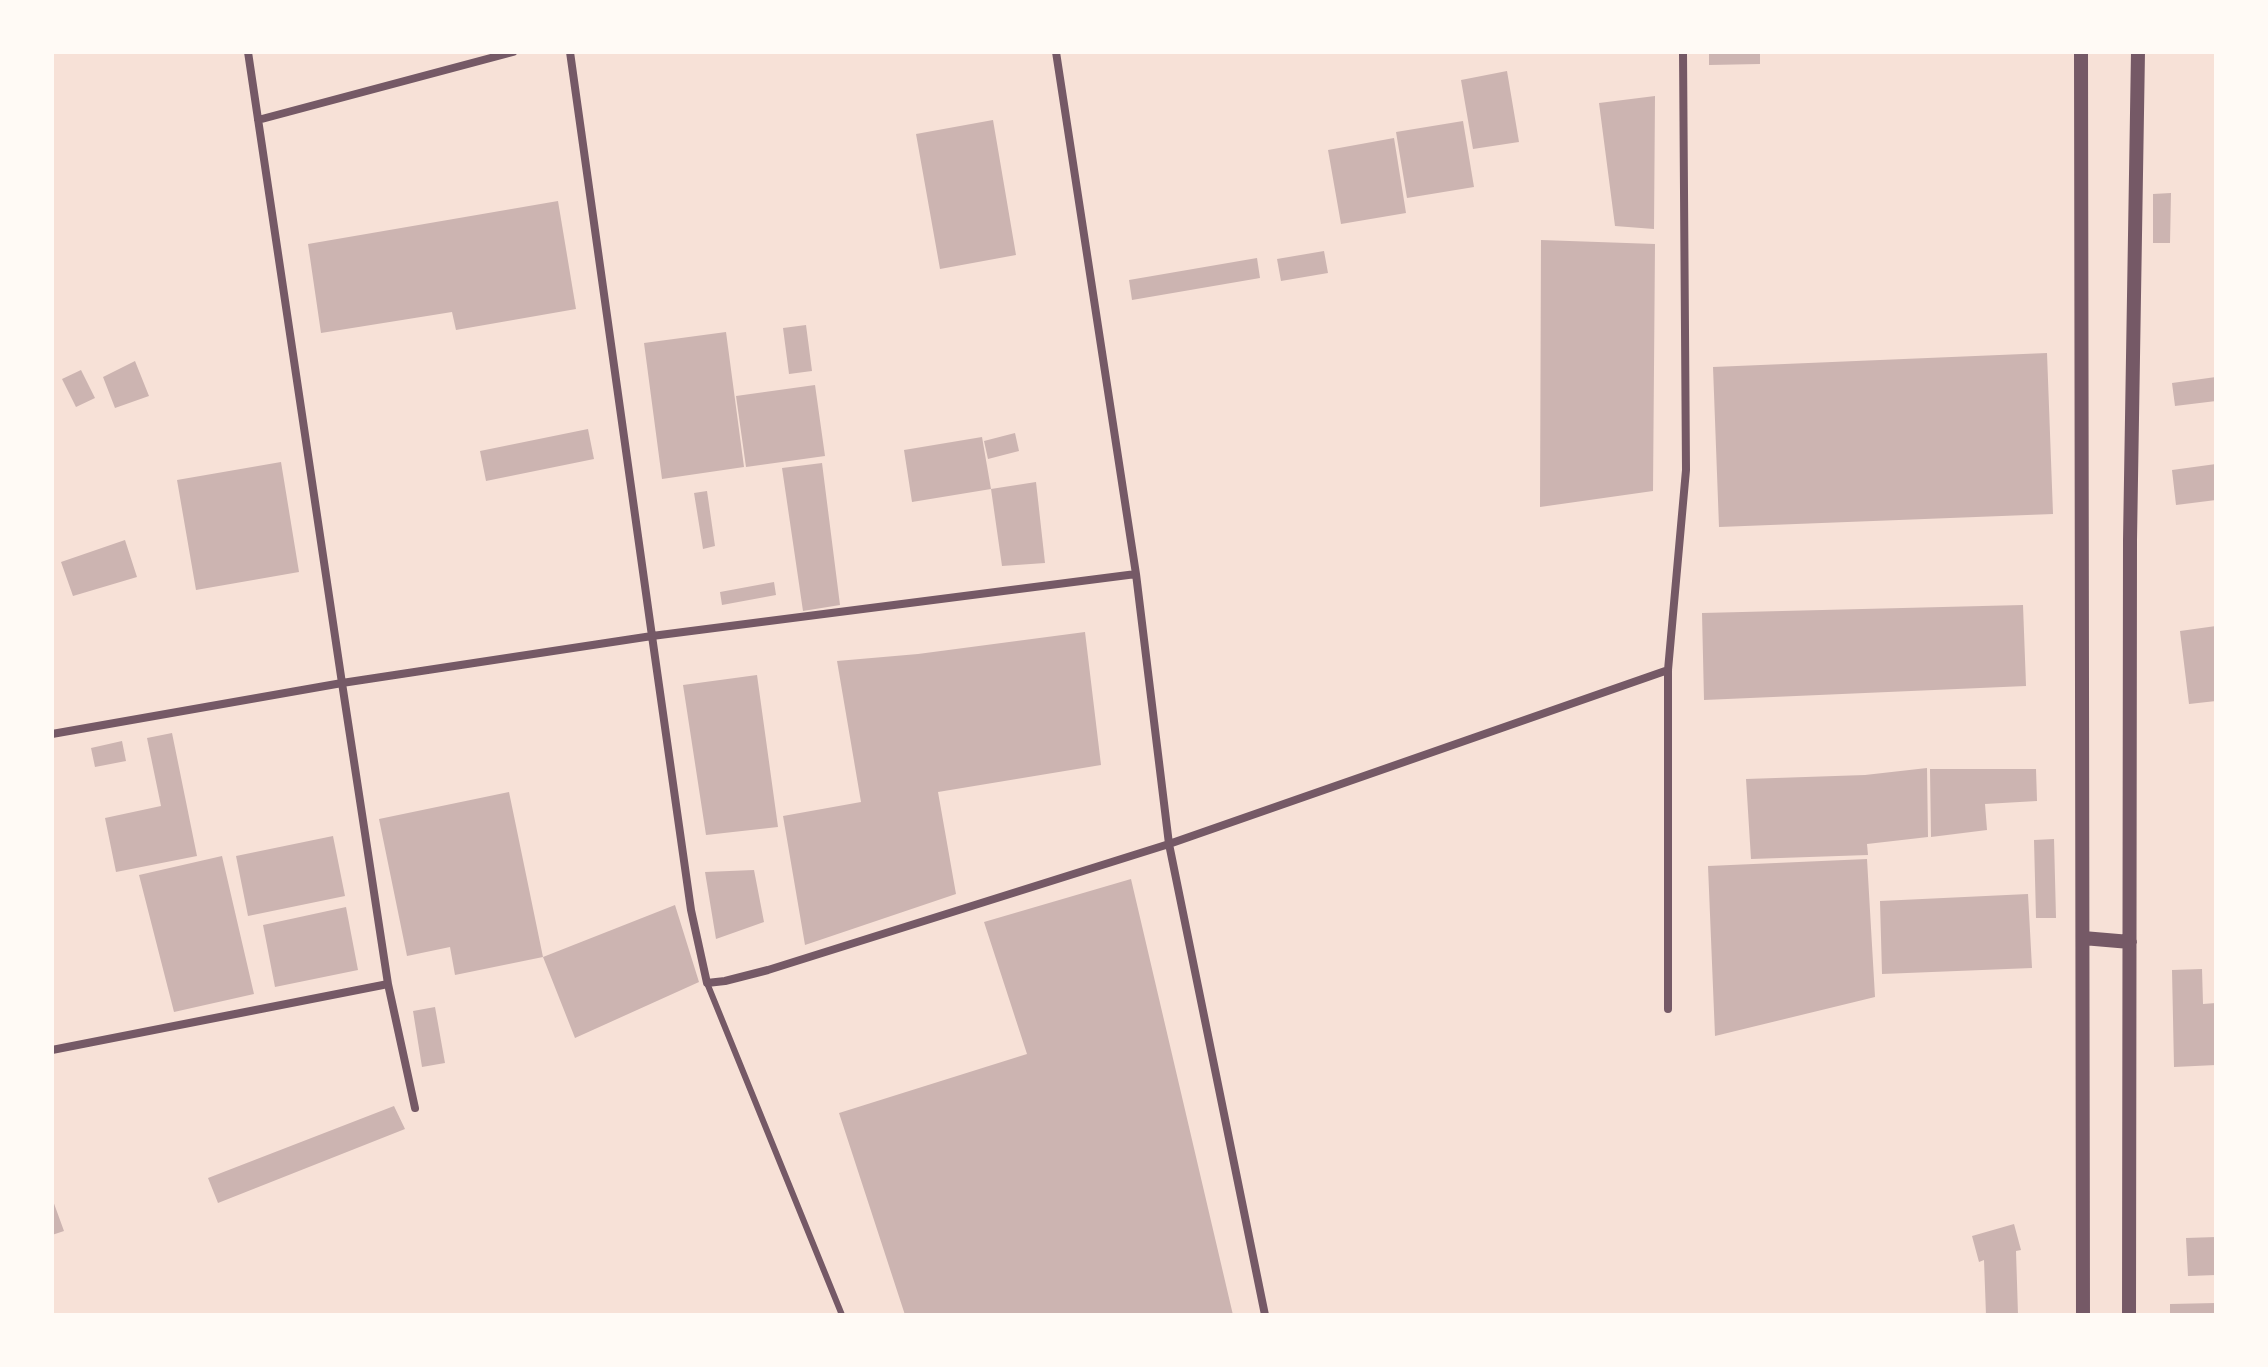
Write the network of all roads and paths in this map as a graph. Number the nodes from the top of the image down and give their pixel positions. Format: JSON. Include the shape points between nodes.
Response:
{"nodes":[{"id":1,"x":248,"y":52,"type":"edge"},
{"id":2,"x":513,"y":52,"type":"edge"},
{"id":3,"x":570,"y":52,"type":"edge"},
{"id":4,"x":1056,"y":52,"type":"edge"},
{"id":5,"x":1683,"y":52,"type":"edge"},
{"id":6,"x":2081,"y":52,"type":"edge"},
{"id":7,"x":2138,"y":52,"type":"edge"},
{"id":8,"x":258,"y":120,"type":"junction"},
{"id":9,"x":1136,"y":574,"type":"junction"},
{"id":10,"x":652,"y":636,"type":"junction"},
{"id":11,"x":1668,"y":670,"type":"junction"},
{"id":12,"x":342,"y":683,"type":"junction"},
{"id":13,"x":52,"y":734,"type":"edge"},
{"id":14,"x":1169,"y":844,"type":"junction"},
{"id":15,"x":2083,"y":938,"type":"junction"},
{"id":16,"x":2130,"y":942,"type":"junction"},
{"id":17,"x":707,"y":983,"type":"junction"},
{"id":18,"x":388,"y":984,"type":"junction"},
{"id":19,"x":1668,"y":1009,"type":"dead end"},
{"id":20,"x":52,"y":1050,"type":"edge"},
{"id":21,"x":415,"y":1108,"type":"dead end"},
{"id":22,"x":842,"y":1315,"type":"edge"},
{"id":23,"x":1265,"y":1315,"type":"edge"},
{"id":24,"x":2083,"y":1315,"type":"edge"},
{"id":25,"x":2129,"y":1315,"type":"edge"}],
"edges":[{"from":1,"to":8,"type":"street"},
{"from":2,"to":8,"type":"street"},
{"from":3,"to":10,"type":"street"},
{"from":4,"to":9,"type":"street"},
{"from":5,"to":11,"type":"street","via":[[1686,470]]},
{"from":6,"to":15,"type":"street"},
{"from":7,"to":16,"type":"street"},
{"from":8,"to":12,"type":"street"},
{"from":9,"to":10,"type":"street"},
{"from":9,"to":14,"type":"street"},
{"from":10,"to":12,"type":"street"},
{"from":10,"to":17,"type":"street","via":[[691,910]]},
{"from":11,"to":14,"type":"street"},
{"from":11,"to":19,"type":"street"},
{"from":12,"to":13,"type":"street"},
{"from":12,"to":18,"type":"street"},
{"from":14,"to":17,"type":"street","via":[[768,970]]},
{"from":14,"to":23,"type":"street"},
{"from":15,"to":16,"type":"street"},
{"from":15,"to":24,"type":"street"},
{"from":16,"to":25,"type":"street"},
{"from":17,"to":22,"type":"lane"},
{"from":18,"to":20,"type":"street"},
{"from":18,"to":21,"type":"street"}]}
